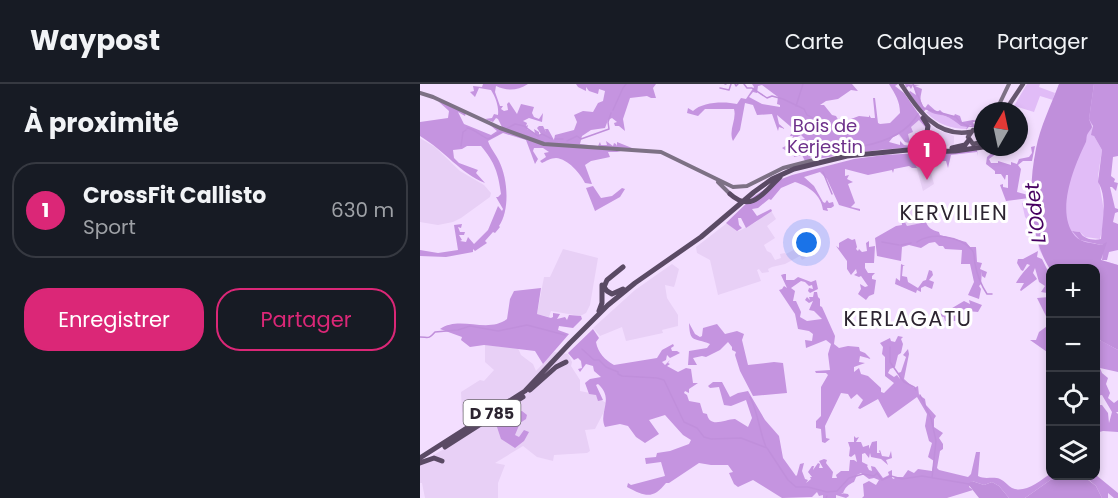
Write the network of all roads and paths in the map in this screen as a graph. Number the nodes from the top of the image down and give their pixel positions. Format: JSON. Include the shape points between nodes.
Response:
{"nodes":[{"id":1,"x":1009,"y":84,"type":"edge"},
{"id":2,"x":1024,"y":84,"type":"edge"},
{"id":3,"x":902,"y":85,"type":"edge"},
{"id":4,"x":420,"y":93,"type":"edge"},
{"id":5,"x":1001,"y":102,"type":"edge"},
{"id":6,"x":1012,"y":102,"type":"edge"},
{"id":7,"x":923,"y":118,"type":"junction"},
{"id":8,"x":935,"y":128,"type":"junction"},
{"id":9,"x":974,"y":131,"type":"edge"},
{"id":10,"x":927,"y":132,"type":"junction"},
{"id":11,"x":970,"y":138,"type":"junction"},
{"id":12,"x":974,"y":139,"type":"edge"},
{"id":13,"x":931,"y":144,"type":"junction"},
{"id":14,"x":974,"y":148,"type":"edge"},
{"id":15,"x":940,"y":150,"type":"junction"},
{"id":16,"x":883,"y":152,"type":"junction"},
{"id":17,"x":847,"y":156,"type":"junction"},
{"id":18,"x":814,"y":160,"type":"joint"},
{"id":19,"x":712,"y":177,"type":"junction"},
{"id":20,"x":780,"y":177,"type":"junction"},
{"id":21,"x":730,"y":194,"type":"joint"},
{"id":22,"x":744,"y":202,"type":"junction"},
{"id":23,"x":641,"y":279,"type":"junction"},
{"id":24,"x":594,"y":317,"type":"junction"},
{"id":25,"x":573,"y":344,"type":"junction"},
{"id":26,"x":533,"y":388,"type":"junction"},
{"id":27,"x":420,"y":460,"type":"edge"},
{"id":28,"x":442,"y":461,"type":"dead end"}],
"edges":[{"from":1,"to":5,"type":"main road"},
{"from":2,"to":6,"type":"main road"},
{"from":3,"to":7,"type":"main road"},
{"from":3,"to":11,"type":"main road","via":[[927,119]]},
{"from":4,"to":19,"type":"main road","via":[[544,144],[668,154]]},
{"from":7,"to":8,"type":"main road"},
{"from":7,"to":10,"type":"highway"},
{"from":8,"to":10,"type":"highway"},
{"from":8,"to":11,"type":"main road"},
{"from":9,"to":11,"type":"main road"},
{"from":10,"to":13,"type":"highway"},
{"from":11,"to":12,"type":"main road"},
{"from":11,"to":15,"type":"highway","number":"D 785","via":[[954,150]]},
{"from":13,"to":15,"type":"highway"},
{"from":13,"to":16,"type":"highway","via":[[928,148]]},
{"from":14,"to":15,"type":"highway","number":"D 785"},
{"from":15,"to":16,"type":"highway","number":"D 785"},
{"from":15,"to":20,"type":"highway","number":"D 785","via":[[852,158]]},
{"from":16,"to":17,"type":"highway","number":"D 785"},
{"from":17,"to":18,"type":"highway"},
{"from":17,"to":22,"type":"highway","number":"D 785","via":[[786,172]]},
{"from":18,"to":19,"type":"main road","via":[[738,188]]},
{"from":19,"to":21,"type":"main road"},
{"from":20,"to":21,"type":"highway","via":[[754,201],[740,201]]},
{"from":20,"to":22,"type":"highway","number":"D 785"},
{"from":22,"to":23,"type":"highway","number":"D 785"},
{"from":22,"to":25,"type":"highway","number":"D 785","via":[[701,240],[616,301]]},
{"from":23,"to":24,"type":"highway","number":"D 785"},
{"from":23,"to":24,"type":"highway","via":[[612,294],[605,289],[605,282],[623,267],[607,277],[602,285],[601,306]]},
{"from":24,"to":27,"type":"highway","number":"D 785","via":[[525,391]]},
{"from":25,"to":26,"type":"highway","number":"D 785"},
{"from":25,"to":26,"type":"highway","via":[[567,359]]},
{"from":26,"to":27,"type":"highway","number":"D 785","via":[[509,407]]},
{"from":27,"to":28,"type":"highway"}]}
